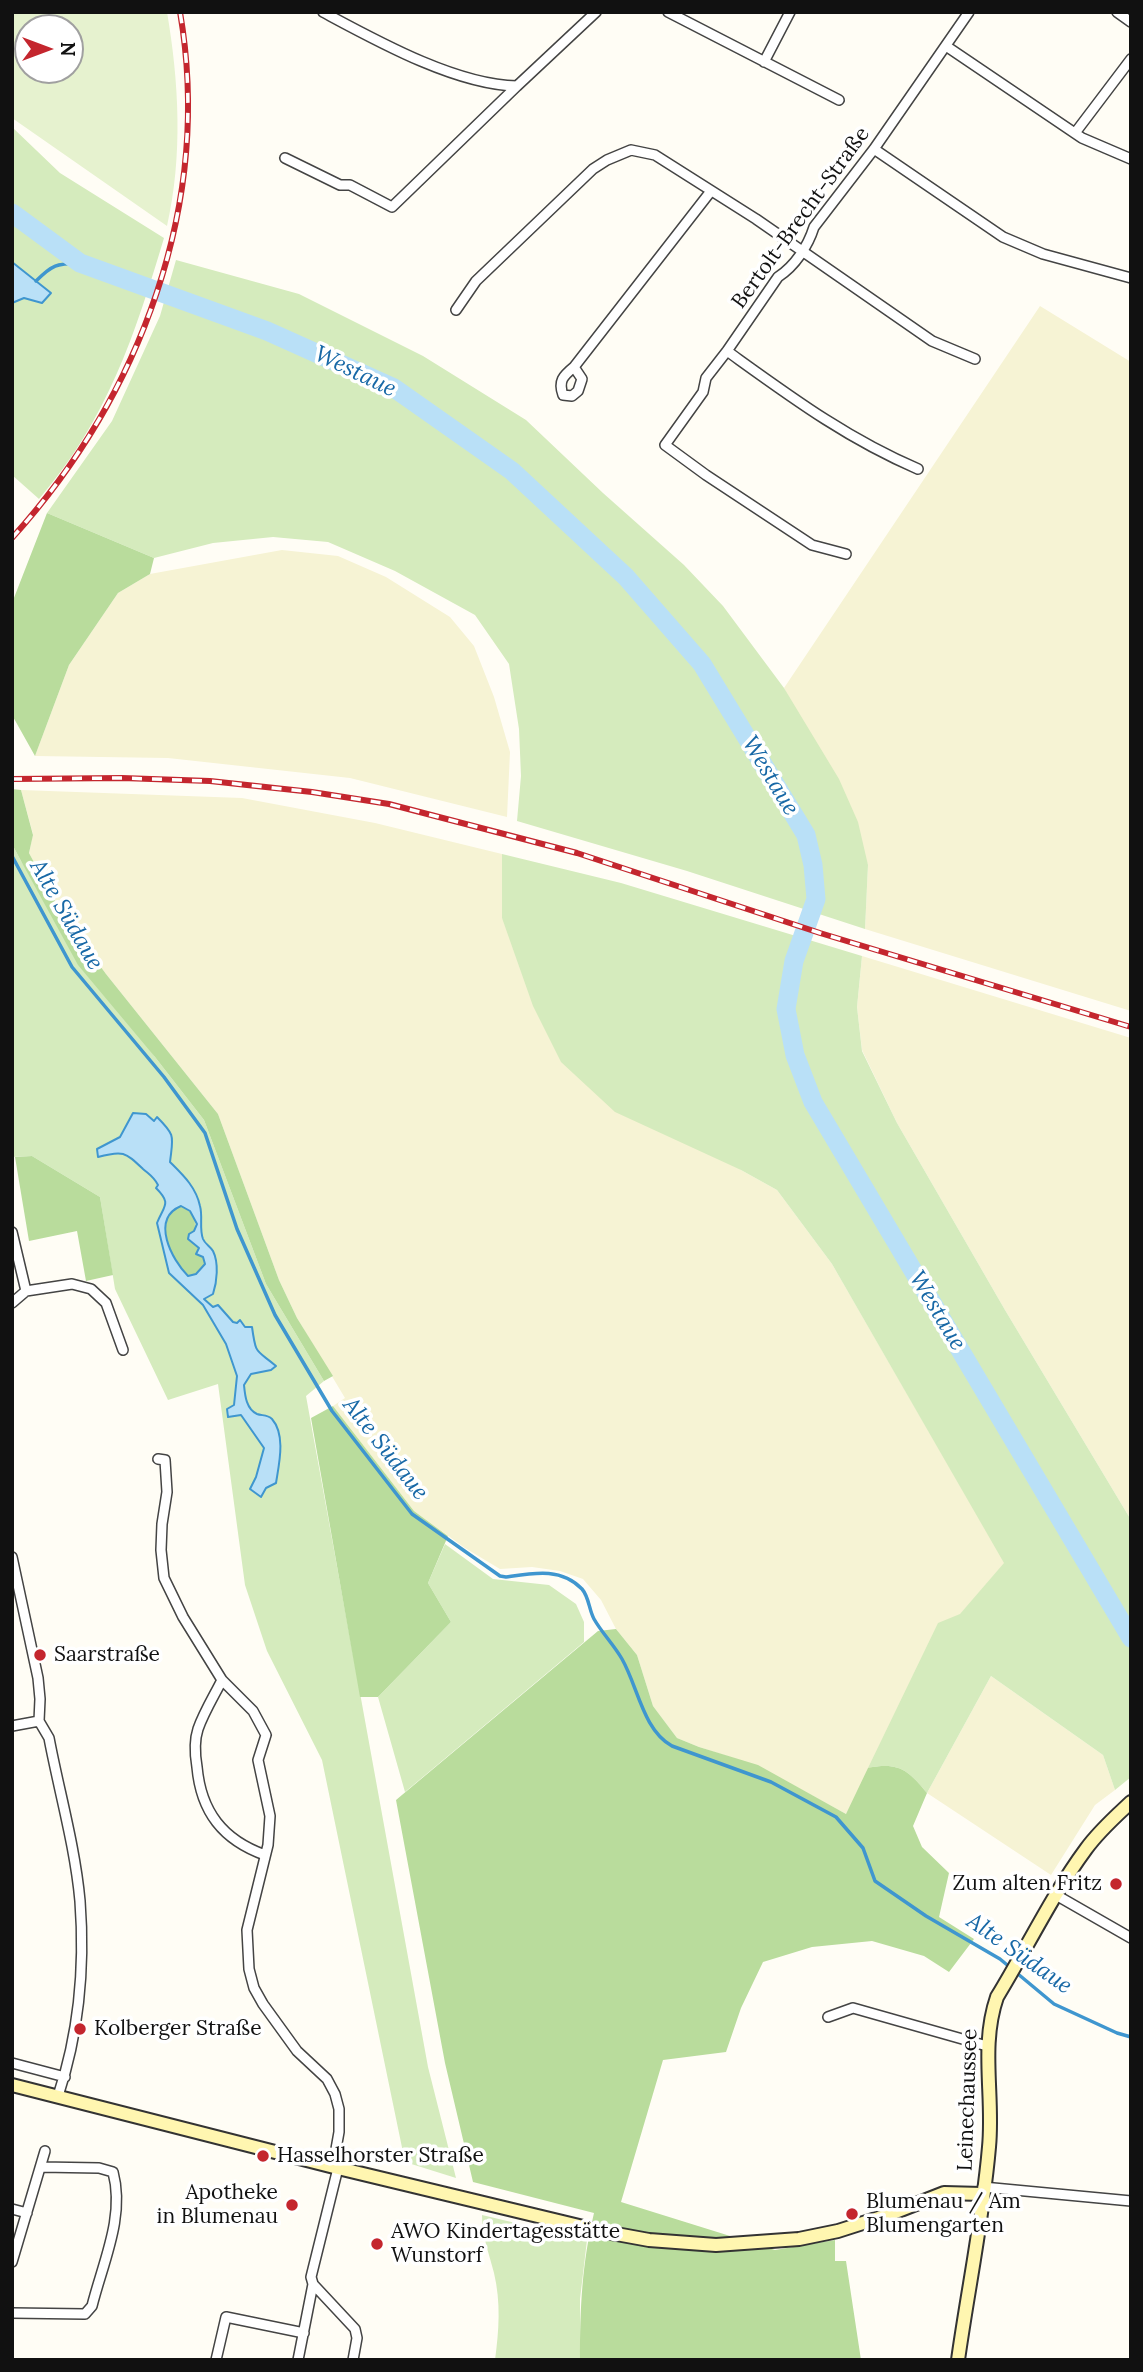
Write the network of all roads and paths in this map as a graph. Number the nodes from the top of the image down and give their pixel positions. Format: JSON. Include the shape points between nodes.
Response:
{"nodes":[{"id":1,"x":323,"y":12,"type":"edge"},
{"id":2,"x":596,"y":12,"type":"edge"},
{"id":3,"x":668,"y":12,"type":"edge"},
{"id":4,"x":790,"y":12,"type":"edge"},
{"id":5,"x":969,"y":12,"type":"edge"},
{"id":6,"x":1117,"y":12,"type":"edge"},
{"id":7,"x":1131,"y":22,"type":"edge"},
{"id":8,"x":946,"y":46,"type":"junction"},
{"id":9,"x":1131,"y":59,"type":"edge"},
{"id":10,"x":764,"y":62,"type":"junction"},
{"id":11,"x":517,"y":86,"type":"junction"},
{"id":12,"x":839,"y":100,"type":"dead end"},
{"id":13,"x":1075,"y":133,"type":"junction"},
{"id":14,"x":874,"y":149,"type":"junction"},
{"id":15,"x":285,"y":158,"type":"dead end"},
{"id":16,"x":1131,"y":159,"type":"edge"},
{"id":17,"x":711,"y":191,"type":"junction"},
{"id":18,"x":802,"y":251,"type":"junction"},
{"id":19,"x":1131,"y":278,"type":"edge"},
{"id":20,"x":456,"y":310,"type":"dead end"},
{"id":21,"x":727,"y":351,"type":"junction"},
{"id":22,"x":975,"y":359,"type":"dead end"},
{"id":23,"x":574,"y":367,"type":"dead end"},
{"id":24,"x":918,"y":469,"type":"dead end"},
{"id":25,"x":846,"y":554,"type":"dead end"},
{"id":26,"x":12,"y":1232,"type":"edge"},
{"id":27,"x":26,"y":1292,"type":"junction"},
{"id":28,"x":12,"y":1303,"type":"edge"},
{"id":29,"x":123,"y":1350,"type":"dead end"},
{"id":30,"x":158,"y":1459,"type":"dead end"},
{"id":31,"x":12,"y":1558,"type":"edge"},
{"id":32,"x":16,"y":1592,"type":"edge"},
{"id":33,"x":222,"y":1680,"type":"junction"},
{"id":34,"x":39,"y":1721,"type":"junction"},
{"id":35,"x":12,"y":1726,"type":"edge"},
{"id":36,"x":1131,"y":1802,"type":"edge"},
{"id":37,"x":265,"y":1854,"type":"junction"},
{"id":38,"x":1056,"y":1895,"type":"junction"},
{"id":39,"x":1131,"y":1938,"type":"edge"},
{"id":40,"x":828,"y":2017,"type":"dead end"},
{"id":41,"x":987,"y":2046,"type":"junction"},
{"id":42,"x":12,"y":2063,"type":"edge"},
{"id":43,"x":65,"y":2077,"type":"junction"},
{"id":44,"x":12,"y":2085,"type":"edge"},
{"id":45,"x":58,"y":2096,"type":"junction"},
{"id":46,"x":45,"y":2151,"type":"dead end"},
{"id":47,"x":41,"y":2167,"type":"junction"},
{"id":48,"x":335,"y":2167,"type":"junction"},
{"id":49,"x":983,"y":2191,"type":"junction"},
{"id":50,"x":1131,"y":2201,"type":"edge"},
{"id":51,"x":12,"y":2208,"type":"edge"},
{"id":52,"x":27,"y":2213,"type":"junction"},
{"id":53,"x":12,"y":2262,"type":"edge"},
{"id":54,"x":313,"y":2284,"type":"junction"},
{"id":55,"x":12,"y":2313,"type":"edge"},
{"id":56,"x":304,"y":2333,"type":"junction"},
{"id":57,"x":216,"y":2360,"type":"edge"},
{"id":58,"x":298,"y":2360,"type":"edge"},
{"id":59,"x":353,"y":2360,"type":"edge"},
{"id":60,"x":958,"y":2360,"type":"edge"}],
"edges":[{"from":1,"to":11,"type":"street","via":[[405,54],[457,74]]},
{"from":2,"to":11,"type":"street"},
{"from":3,"to":10,"type":"street"},
{"from":4,"to":10,"type":"street"},
{"from":5,"to":8,"type":"street","name":"Bertolt-Brecht-Straße"},
{"from":6,"to":7,"type":"street"},
{"from":8,"to":13,"type":"street"},
{"from":8,"to":14,"type":"street","name":"Bertolt-Brecht-Straße"},
{"from":9,"to":13,"type":"street"},
{"from":10,"to":12,"type":"street"},
{"from":11,"to":15,"type":"street","via":[[392,207]]},
{"from":13,"to":16,"type":"street"},
{"from":14,"to":18,"type":"street","name":"Bertolt-Brecht-Straße","via":[[814,227]]},
{"from":14,"to":19,"type":"street","via":[[1003,237],[1043,254]]},
{"from":17,"to":18,"type":"street"},
{"from":17,"to":20,"type":"street","via":[[655,156],[631,150],[607,160],[476,281]]},
{"from":17,"to":23,"type":"street"},
{"from":18,"to":21,"type":"street","name":"Bertolt-Brecht-Straße","via":[[778,277]]},
{"from":18,"to":22,"type":"street","via":[[932,341]]},
{"from":21,"to":24,"type":"street","via":[[846,434]]},
{"from":21,"to":25,"type":"street","name":"Bertolt-Brecht-Straße","via":[[665,445],[811,545]]},
{"from":26,"to":27,"type":"street"},
{"from":27,"to":28,"type":"street"},
{"from":27,"to":29,"type":"street","via":[[72,1284],[91,1289],[106,1303]]},
{"from":30,"to":33,"type":"street","via":[[164,1460],[167,1492],[161,1550],[164,1578]]},
{"from":31,"to":32,"type":"street"},
{"from":32,"to":34,"type":"street","via":[[38,1678]]},
{"from":33,"to":37,"type":"street","via":[[253,1711],[266,1735],[258,1760],[270,1816]]},
{"from":33,"to":37,"type":"street","via":[[197,1731],[198,1780],[205,1805],[222,1828],[243,1846]]},
{"from":34,"to":35,"type":"street"},
{"from":34,"to":43,"type":"street","via":[[49,1738],[79,1898],[79,1995]]},
{"from":36,"to":38,"type":"street","name":"Leinechaussee","via":[[1086,1848]]},
{"from":37,"to":48,"type":"street","via":[[247,1930],[249,1969],[263,2004],[335,2094],[339,2109]]},
{"from":38,"to":39,"type":"street"},
{"from":38,"to":41,"type":"street","name":"Leinechaussee","via":[[1003,1987],[992,2013]]},
{"from":40,"to":41,"type":"street","via":[[853,2008]]},
{"from":41,"to":49,"type":"street","name":"Leinechaussee","via":[[989,2144]]},
{"from":42,"to":43,"type":"street"},
{"from":43,"to":45,"type":"street"},
{"from":44,"to":45,"type":"street","name":"Leinechaussee"},
{"from":45,"to":48,"type":"street","name":"Leinechaussee"},
{"from":46,"to":47,"type":"street"},
{"from":47,"to":52,"type":"street"},
{"from":47,"to":55,"type":"street","via":[[113,2172],[117,2215],[92,2306],[85,2314]]},
{"from":48,"to":49,"type":"street","name":"Leinechaussee","via":[[600,2231],[716,2245],[833,2233],[944,2193]]},
{"from":48,"to":54,"type":"street"},
{"from":49,"to":50,"type":"street"},
{"from":49,"to":60,"type":"street"},
{"from":51,"to":52,"type":"street"},
{"from":52,"to":53,"type":"street"},
{"from":54,"to":56,"type":"street"},
{"from":54,"to":59,"type":"street","via":[[355,2329]]},
{"from":56,"to":57,"type":"street","via":[[226,2317]]},
{"from":56,"to":58,"type":"street"}]}
